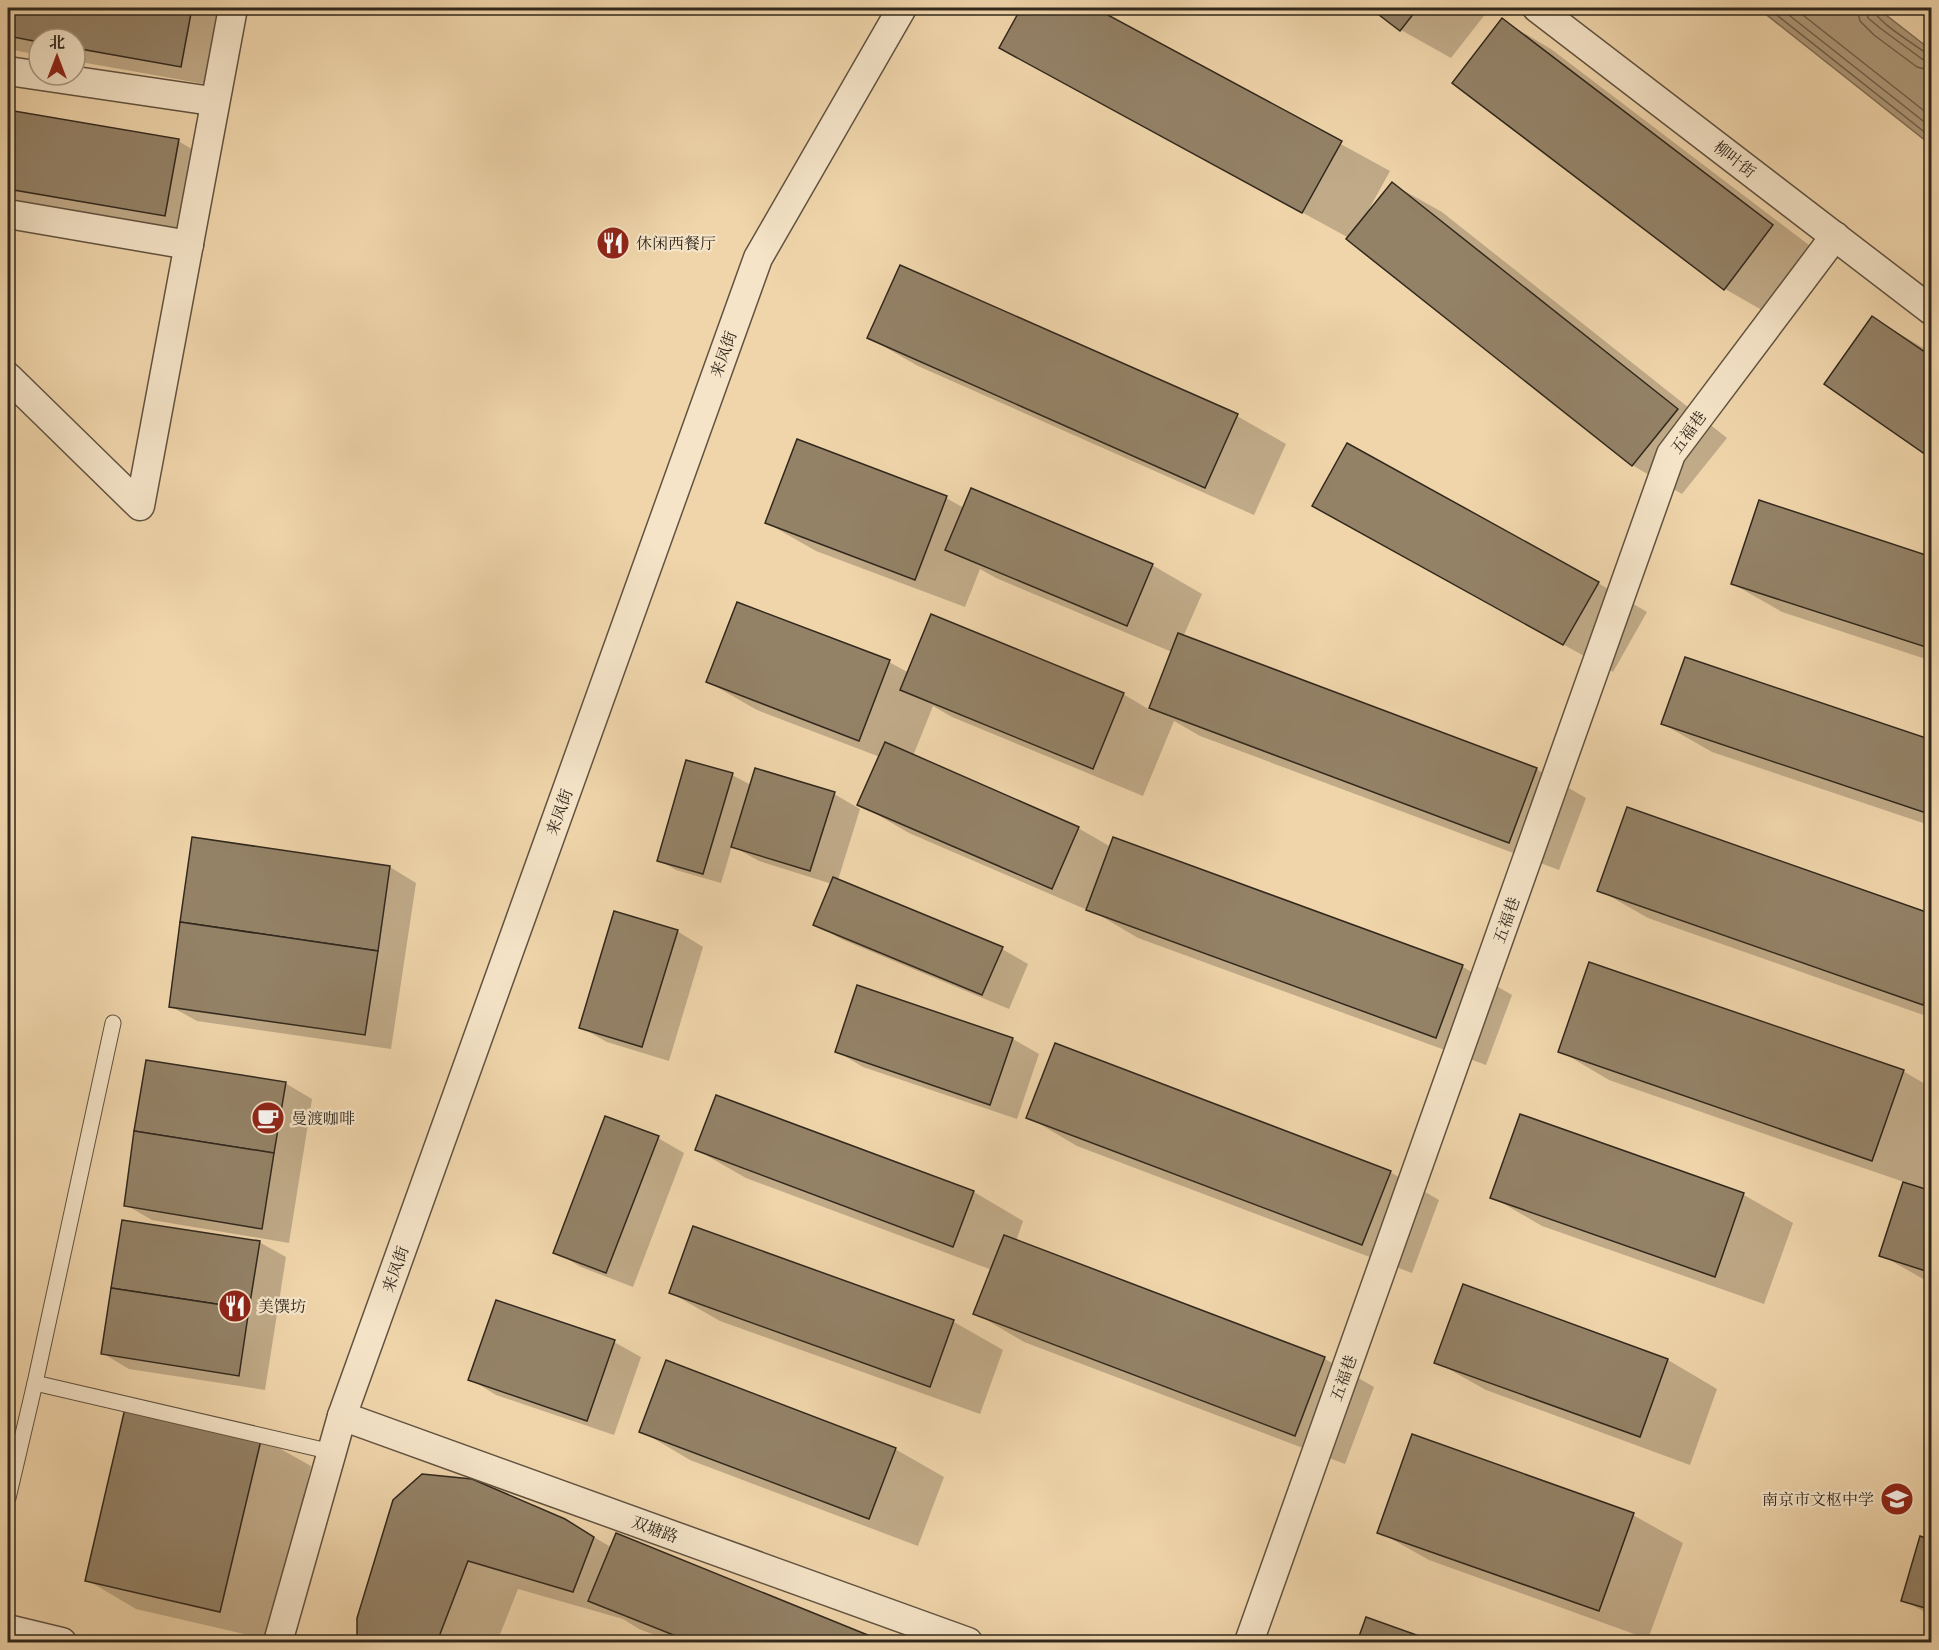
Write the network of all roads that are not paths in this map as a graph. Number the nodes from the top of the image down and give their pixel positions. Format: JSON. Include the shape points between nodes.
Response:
{"nodes":[{"id":1,"x":233,"y":8,"type":"edge"},
{"id":2,"x":902,"y":8,"type":"edge"},
{"id":3,"x":1537,"y":8,"type":"edge"},
{"id":4,"x":8,"y":71,"type":"edge"},
{"id":5,"x":205,"y":100,"type":"dead end"},
{"id":6,"x":8,"y":213,"type":"edge"},
{"id":7,"x":1835,"y":236,"type":"junction"},
{"id":8,"x":189,"y":245,"type":"junction"},
{"id":9,"x":1932,"y":312,"type":"edge"},
{"id":10,"x":8,"y":377,"type":"edge"},
{"id":11,"x":113,"y":1023,"type":"dead end"},
{"id":12,"x":35,"y":1383,"type":"junction"},
{"id":13,"x":342,"y":1416,"type":"junction"},
{"id":14,"x":332,"y":1452,"type":"junction"},
{"id":15,"x":8,"y":1498,"type":"edge"},
{"id":16,"x":8,"y":1629,"type":"edge"},
{"id":17,"x":62,"y":1642,"type":"edge"},
{"id":18,"x":279,"y":1642,"type":"edge"},
{"id":19,"x":968,"y":1642,"type":"edge"},
{"id":20,"x":1249,"y":1642,"type":"edge"}],
"edges":[{"from":1,"to":8,"type":"street"},
{"from":2,"to":13,"type":"street","name":"来凤街","via":[[758,258]]},
{"from":3,"to":7,"type":"street","name":"柳叶街"},
{"from":4,"to":5,"type":"street"},
{"from":6,"to":8,"type":"street"},
{"from":7,"to":9,"type":"street","name":"柳叶街"},
{"from":7,"to":20,"type":"street","name":"五福巷","via":[[1671,454]]},
{"from":8,"to":10,"type":"street","via":[[140,506]]},
{"from":11,"to":12,"type":"lane"},
{"from":12,"to":14,"type":"lane"},
{"from":12,"to":15,"type":"lane"},
{"from":13,"to":14,"type":"street","name":"来凤街"},
{"from":13,"to":19,"type":"street","name":"双塘路"},
{"from":14,"to":18,"type":"street","name":"来凤街"},
{"from":16,"to":17,"type":"street"}]}
